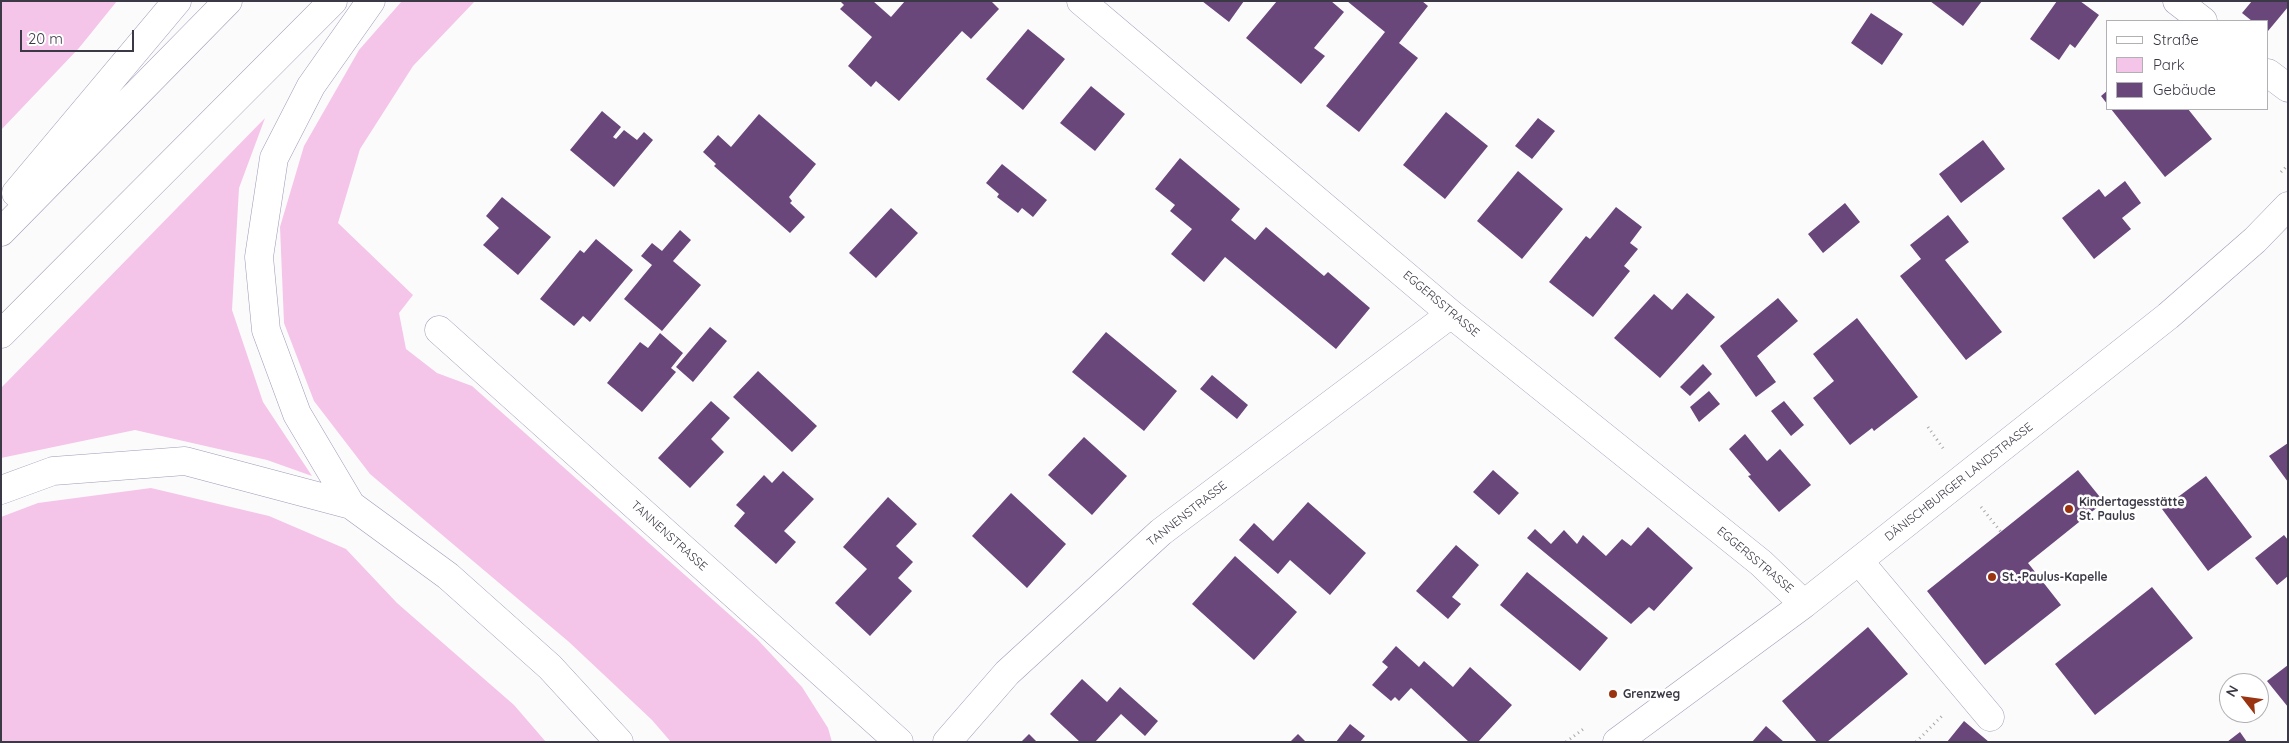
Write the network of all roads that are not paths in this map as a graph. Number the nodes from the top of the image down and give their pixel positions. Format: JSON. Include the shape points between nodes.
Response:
{"nodes":[{"id":1,"x":177,"y":1,"type":"edge"},
{"id":2,"x":228,"y":1,"type":"edge"},
{"id":3,"x":333,"y":1,"type":"edge"},
{"id":4,"x":371,"y":1,"type":"edge"},
{"id":5,"x":1080,"y":1,"type":"edge"},
{"id":6,"x":2177,"y":1,"type":"edge"},
{"id":7,"x":2202,"y":20,"type":"edge"},
{"id":8,"x":2269,"y":74,"type":"edge"},
{"id":9,"x":2288,"y":88,"type":"edge"},
{"id":10,"x":2288,"y":206,"type":"edge"},
{"id":11,"x":1,"y":211,"type":"edge"},
{"id":12,"x":1,"y":232,"type":"edge"},
{"id":13,"x":1451,"y":314,"type":"junction"},
{"id":14,"x":439,"y":330,"type":"dead end"},
{"id":15,"x":1,"y":334,"type":"edge"},
{"id":16,"x":1,"y":490,"type":"edge"},
{"id":17,"x":351,"y":505,"type":"junction"},
{"id":18,"x":1859,"y":561,"type":"junction"},
{"id":19,"x":1804,"y":604,"type":"junction"},
{"id":20,"x":1990,"y":717,"type":"dead end"},
{"id":21,"x":618,"y":742,"type":"edge"},
{"id":22,"x":899,"y":742,"type":"edge"},
{"id":23,"x":947,"y":742,"type":"edge"},
{"id":24,"x":1617,"y":742,"type":"edge"}],
"edges":[{"from":1,"to":11,"type":"main road"},
{"from":2,"to":12,"type":"main road"},
{"from":3,"to":15,"type":"main road"},
{"from":4,"to":17,"type":"main road","via":[[311,86],[274,158],[259,257],[266,330],[297,414]]},
{"from":5,"to":13,"type":"main road","name":"EGGERSSTRASSE"},
{"from":6,"to":7,"type":"main road"},
{"from":8,"to":9,"type":"main road"},
{"from":10,"to":18,"type":"main road","name":"DÄNISCHBURGER LANDSTRASSE","via":[[2255,240],[2168,316]]},
{"from":13,"to":19,"type":"main road","name":"EGGERSSTRASSE","via":[[1761,563]]},
{"from":13,"to":23,"type":"main road","name":"TANNENSTRASSE","via":[[1161,532],[1007,673]]},
{"from":14,"to":22,"type":"main road","name":"TANNENSTRASSE"},
{"from":16,"to":17,"type":"main road","via":[[53,471],[185,461]]},
{"from":17,"to":21,"type":"main road","via":[[448,576],[536,654]]},
{"from":18,"to":19,"type":"main road","name":"DÄNISCHBURGER LANDSTRASSE"},
{"from":18,"to":20,"type":"main road"},
{"from":19,"to":24,"type":"main road","name":"DÄNISCHBURGER LANDSTRASSE"}]}
